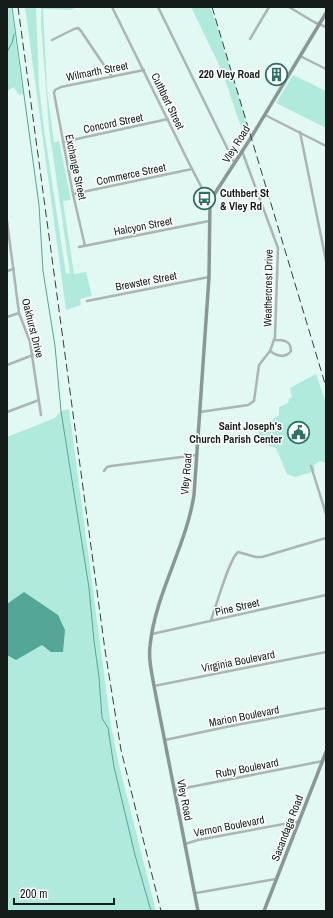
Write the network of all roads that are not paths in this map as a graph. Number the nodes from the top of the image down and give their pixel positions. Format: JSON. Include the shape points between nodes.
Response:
{"nodes":[{"id":1,"x":112,"y":7,"type":"edge"},
{"id":2,"x":158,"y":7,"type":"edge"},
{"id":3,"x":269,"y":7,"type":"edge"},
{"id":4,"x":289,"y":7,"type":"edge"},
{"id":5,"x":326,"y":13,"type":"edge"},
{"id":6,"x":319,"y":24,"type":"junction"},
{"id":7,"x":326,"y":27,"type":"edge"},
{"id":8,"x":250,"y":39,"type":"dead end"},
{"id":9,"x":52,"y":40,"type":"dead end"},
{"id":10,"x":300,"y":56,"type":"junction"},
{"id":11,"x":326,"y":69,"type":"edge"},
{"id":12,"x":144,"y":70,"type":"junction"},
{"id":13,"x":112,"y":77,"type":"junction"},
{"id":14,"x":55,"y":90,"type":"joint"},
{"id":15,"x":265,"y":115,"type":"junction"},
{"id":16,"x":168,"y":119,"type":"junction"},
{"id":17,"x":300,"y":132,"type":"junction"},
{"id":18,"x":62,"y":142,"type":"junction"},
{"id":19,"x":326,"y":146,"type":"edge"},
{"id":20,"x":242,"y":151,"type":"junction"},
{"id":21,"x":235,"y":163,"type":"junction"},
{"id":22,"x":192,"y":169,"type":"junction"},
{"id":23,"x":73,"y":194,"type":"junction"},
{"id":24,"x":210,"y":201,"type":"junction"},
{"id":25,"x":7,"y":221,"type":"edge"},
{"id":26,"x":209,"y":221,"type":"junction"},
{"id":27,"x":85,"y":246,"type":"junction"},
{"id":28,"x":79,"y":247,"type":"dead end"},
{"id":29,"x":326,"y":261,"type":"edge"},
{"id":30,"x":14,"y":269,"type":"junction"},
{"id":31,"x":7,"y":271,"type":"edge"},
{"id":32,"x":209,"y":277,"type":"junction"},
{"id":33,"x":87,"y":301,"type":"dead end"},
{"id":34,"x":19,"y":313,"type":"junction"},
{"id":35,"x":7,"y":317,"type":"edge"},
{"id":36,"x":274,"y":340,"type":"junction"},
{"id":37,"x":270,"y":351,"type":"junction"},
{"id":38,"x":33,"y":355,"type":"junction"},
{"id":39,"x":7,"y":365,"type":"edge"},
{"id":40,"x":39,"y":400,"type":"junction"},
{"id":41,"x":7,"y":412,"type":"edge"},
{"id":42,"x":200,"y":412,"type":"junction"},
{"id":43,"x":41,"y":414,"type":"dead end"},
{"id":44,"x":197,"y":454,"type":"junction"},
{"id":45,"x":311,"y":466,"type":"dead end"},
{"id":46,"x":104,"y":471,"type":"dead end"},
{"id":47,"x":326,"y":514,"type":"edge"},
{"id":48,"x":326,"y":538,"type":"edge"},
{"id":49,"x":326,"y":595,"type":"edge"},
{"id":50,"x":211,"y":621,"type":"junction"},
{"id":51,"x":151,"y":635,"type":"junction"},
{"id":52,"x":326,"y":652,"type":"edge"},
{"id":53,"x":154,"y":686,"type":"junction"},
{"id":54,"x":326,"y":708,"type":"edge"},
{"id":55,"x":165,"y":740,"type":"junction"},
{"id":56,"x":326,"y":752,"type":"edge"},
{"id":57,"x":323,"y":761,"type":"junction"},
{"id":58,"x":174,"y":791,"type":"junction"},
{"id":59,"x":300,"y":820,"type":"junction"},
{"id":60,"x":185,"y":844,"type":"junction"},
{"id":61,"x":276,"y":879,"type":"junction"},
{"id":62,"x":196,"y":893,"type":"junction"},
{"id":63,"x":198,"y":911,"type":"edge"},
{"id":64,"x":264,"y":911,"type":"edge"}],
"edges":[{"from":1,"to":12,"type":"street","name":"Cuthbert Street"},
{"from":2,"to":21,"type":"street"},
{"from":3,"to":8,"type":"street"},
{"from":4,"to":6,"type":"street"},
{"from":5,"to":6,"type":"street","name":"Vley Road"},
{"from":6,"to":7,"type":"street"},
{"from":6,"to":10,"type":"street","name":"Vley Road"},
{"from":9,"to":13,"type":"street","via":[[78,28]]},
{"from":10,"to":11,"type":"street"},
{"from":10,"to":15,"type":"street","name":"Vley Road"},
{"from":12,"to":13,"type":"street","name":"Wilmarth Street"},
{"from":12,"to":16,"type":"street","name":"Cuthbert Street"},
{"from":13,"to":14,"type":"street","name":"Wilmarth Street"},
{"from":14,"to":18,"type":"street","name":"Exchange Street","via":[[54,98]]},
{"from":15,"to":17,"type":"street"},
{"from":15,"to":20,"type":"street","name":"Vley Road"},
{"from":16,"to":18,"type":"street","name":"Concord Street"},
{"from":16,"to":22,"type":"street","name":"Cuthbert Street"},
{"from":17,"to":19,"type":"street"},
{"from":17,"to":29,"type":"street"},
{"from":18,"to":23,"type":"street","name":"Exchange Street"},
{"from":20,"to":21,"type":"street","name":"Vley Road"},
{"from":20,"to":36,"type":"street","name":"Weathercrest Drive","via":[[278,248]]},
{"from":21,"to":24,"type":"street","name":"Vley Road"},
{"from":22,"to":23,"type":"street","name":"Commerce Street"},
{"from":22,"to":24,"type":"street","name":"Cuthbert Street"},
{"from":23,"to":27,"type":"street","name":"Exchange Street"},
{"from":24,"to":26,"type":"street","name":"Vley Road"},
{"from":25,"to":30,"type":"street","name":"Oakhurst Drive"},
{"from":26,"to":27,"type":"street","name":"Halcyon Street"},
{"from":26,"to":32,"type":"street","name":"Vley Road"},
{"from":27,"to":28,"type":"street","name":"Halcyon Street"},
{"from":30,"to":31,"type":"street"},
{"from":30,"to":34,"type":"street","name":"Oakhurst Drive"},
{"from":32,"to":33,"type":"street","name":"Brewster Street"},
{"from":32,"to":42,"type":"street","name":"Vley Road"},
{"from":34,"to":35,"type":"street"},
{"from":34,"to":38,"type":"street","name":"Oakhurst Drive"},
{"from":36,"to":37,"type":"street","name":"Weathercrest Drive"},
{"from":36,"to":37,"type":"street","via":[[287,342],[291,351],[285,356]]},
{"from":37,"to":42,"type":"street","name":"Weathercrest Drive","via":[[259,365],[254,401],[248,405]]},
{"from":38,"to":39,"type":"street"},
{"from":38,"to":40,"type":"street","name":"Oakhurst Drive"},
{"from":40,"to":41,"type":"street"},
{"from":40,"to":43,"type":"street","name":"Oakhurst Drive"},
{"from":42,"to":44,"type":"street","name":"Vley Road"},
{"from":44,"to":46,"type":"street","via":[[111,466]]},
{"from":44,"to":51,"type":"street","name":"Vley Road","via":[[192,506]]},
{"from":45,"to":47,"type":"street"},
{"from":48,"to":50,"type":"street","via":[[262,557],[238,552],[228,570]]},
{"from":49,"to":50,"type":"street","name":"Pine Street"},
{"from":50,"to":51,"type":"street","name":"Pine Street"},
{"from":51,"to":53,"type":"street","name":"Vley Road","via":[[149,660]]},
{"from":52,"to":53,"type":"street","name":"Virginia Boulevard"},
{"from":53,"to":55,"type":"street","name":"Vley Road"},
{"from":54,"to":55,"type":"street","name":"Marion Boulevard"},
{"from":55,"to":58,"type":"street","name":"Vley Road"},
{"from":56,"to":57,"type":"street","name":"Sacandaga Road"},
{"from":57,"to":58,"type":"street","name":"Ruby Boulevard"},
{"from":57,"to":59,"type":"street","name":"Sacandaga Road"},
{"from":58,"to":60,"type":"street","name":"Vley Road"},
{"from":59,"to":60,"type":"street","name":"Vernon Boulevard"},
{"from":59,"to":61,"type":"street","name":"Sacandaga Road"},
{"from":60,"to":62,"type":"street","name":"Vley Road"},
{"from":61,"to":62,"type":"street"},
{"from":61,"to":64,"type":"street","name":"Sacandaga Road"},
{"from":62,"to":63,"type":"street","name":"Vley Road"}]}
